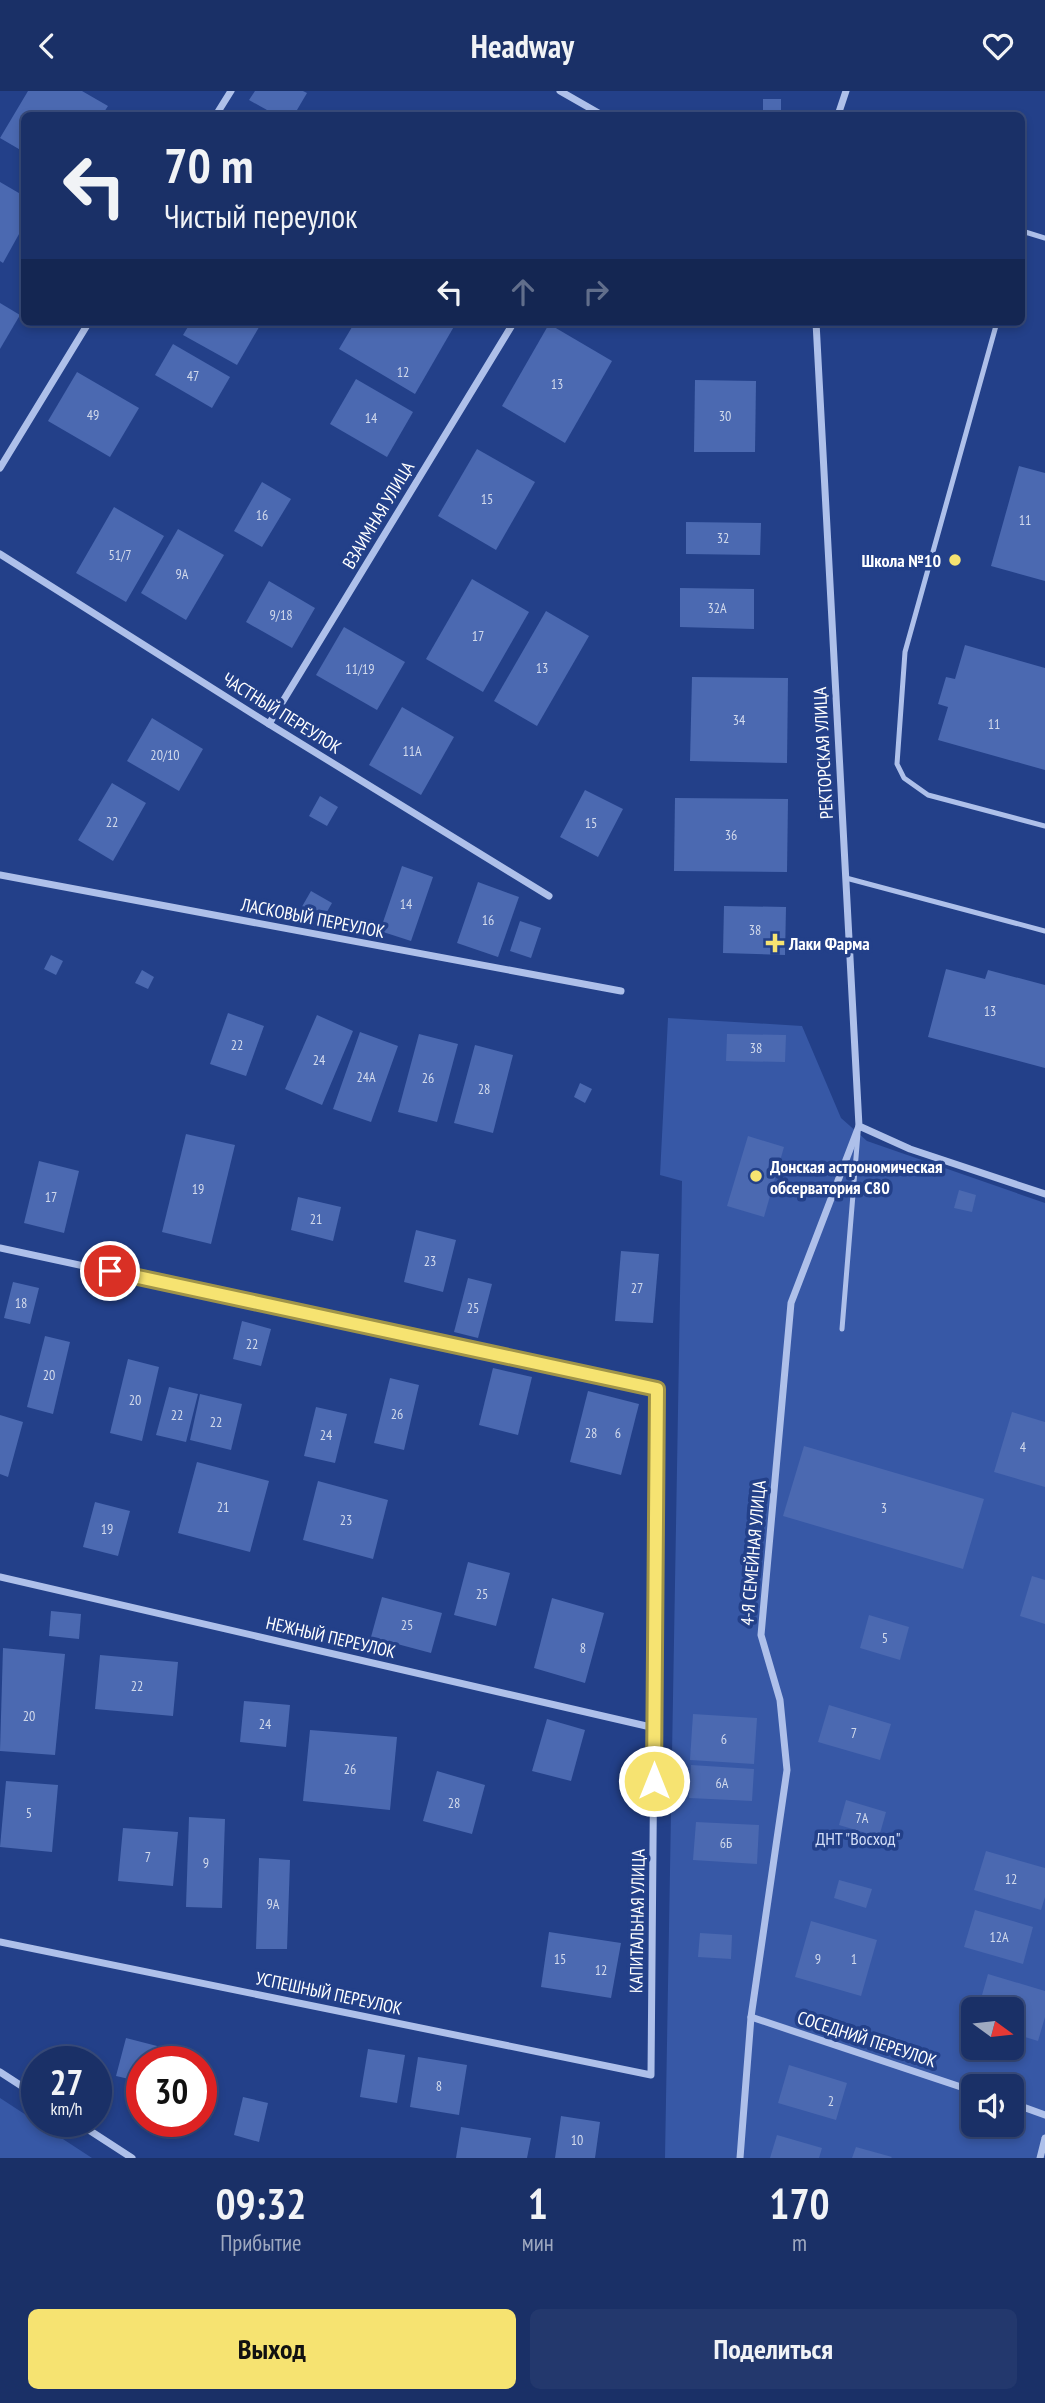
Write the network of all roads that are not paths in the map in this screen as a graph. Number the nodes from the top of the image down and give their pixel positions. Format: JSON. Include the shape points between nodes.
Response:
{"nodes":[{"id":1,"x":232,"y":91,"type":"edge"},
{"id":2,"x":560,"y":91,"type":"edge"},
{"id":3,"x":846,"y":91,"type":"edge"},
{"id":4,"x":218,"y":112,"type":"edge"},
{"id":5,"x":597,"y":112,"type":"edge"},
{"id":6,"x":839,"y":112,"type":"edge"},
{"id":7,"x":1025,"y":233,"type":"edge"},
{"id":8,"x":1045,"y":238,"type":"edge"},
{"id":9,"x":87,"y":326,"type":"edge"},
{"id":10,"x":512,"y":326,"type":"edge"},
{"id":11,"x":816,"y":326,"type":"edge"},
{"id":12,"x":996,"y":326,"type":"edge"},
{"id":13,"x":0,"y":468,"type":"edge"},
{"id":14,"x":0,"y":554,"type":"edge"},
{"id":15,"x":269,"y":724,"type":"junction"},
{"id":16,"x":1045,"y":826,"type":"edge"},
{"id":17,"x":0,"y":875,"type":"edge"},
{"id":18,"x":846,"y":877,"type":"junction"},
{"id":19,"x":549,"y":896,"type":"dead end"},
{"id":20,"x":1045,"y":931,"type":"edge"},
{"id":21,"x":621,"y":991,"type":"dead end"},
{"id":22,"x":859,"y":1126,"type":"junction"},
{"id":23,"x":1045,"y":1194,"type":"edge"},
{"id":24,"x":0,"y":1248,"type":"edge"},
{"id":25,"x":842,"y":1329,"type":"dead end"},
{"id":26,"x":0,"y":1577,"type":"edge"},
{"id":27,"x":655,"y":1728,"type":"junction"},
{"id":28,"x":0,"y":1942,"type":"edge"},
{"id":29,"x":751,"y":2017,"type":"junction"},
{"id":30,"x":0,"y":2072,"type":"edge"},
{"id":31,"x":651,"y":2075,"type":"joint"},
{"id":32,"x":21,"y":2086,"type":"edge"},
{"id":33,"x":961,"y":2087,"type":"edge"},
{"id":34,"x":1024,"y":2107,"type":"edge"},
{"id":35,"x":1045,"y":2115,"type":"edge"},
{"id":36,"x":100,"y":2137,"type":"edge"},
{"id":37,"x":1045,"y":2138,"type":"edge"},
{"id":38,"x":132,"y":2158,"type":"edge"},
{"id":39,"x":740,"y":2158,"type":"edge"},
{"id":40,"x":1040,"y":2158,"type":"edge"}],
"edges":[{"from":1,"to":4,"type":"street"},
{"from":2,"to":5,"type":"street"},
{"from":3,"to":6,"type":"street"},
{"from":7,"to":8,"type":"lane"},
{"from":9,"to":13,"type":"street"},
{"from":10,"to":15,"type":"street","name":"ВЗАИМНАЯ УЛИЦА"},
{"from":11,"to":18,"type":"street","name":"РЕКТОРСКАЯ УЛИЦА"},
{"from":12,"to":16,"type":"lane","via":[[905,652],[897,764],[904,778],[928,795]]},
{"from":14,"to":15,"type":"street","name":"ЧАСТНЫЙ ПЕРЕУЛОК"},
{"from":15,"to":19,"type":"street","name":"ЧАСТНЫЙ ПЕРЕУЛОК"},
{"from":17,"to":21,"type":"street","name":"ЛАСКОВЫЙ ПЕРЕУЛОК"},
{"from":18,"to":20,"type":"lane"},
{"from":18,"to":22,"type":"street","name":"РЕКТОРСКАЯ УЛИЦА"},
{"from":22,"to":23,"type":"street","via":[[910,1149]]},
{"from":22,"to":25,"type":"lane"},
{"from":22,"to":29,"type":"street","name":"4-Я СЕМЕЙНАЯ УЛИЦА","via":[[791,1303],[761,1635],[780,1700],[787,1770]]},
{"from":24,"to":27,"type":"street","name":"КАПИТАЛЬНАЯ УЛИЦА","via":[[657,1389]]},
{"from":26,"to":27,"type":"street","name":"НЕЖНЫЙ ПЕРЕУЛОК"},
{"from":27,"to":31,"type":"street","name":"КАПИТАЛЬНАЯ УЛИЦА"},
{"from":28,"to":31,"type":"street","name":"УСПЕШНЫЙ ПЕРЕУЛОК"},
{"from":29,"to":33,"type":"street","name":"СОСЕДНИЙ ПЕРЕУЛОК"},
{"from":29,"to":39,"type":"street","name":"4-Я СЕМЕЙНАЯ УЛИЦА"},
{"from":30,"to":32,"type":"street"},
{"from":34,"to":35,"type":"street"},
{"from":36,"to":38,"type":"street"},
{"from":37,"to":40,"type":"street"}]}
